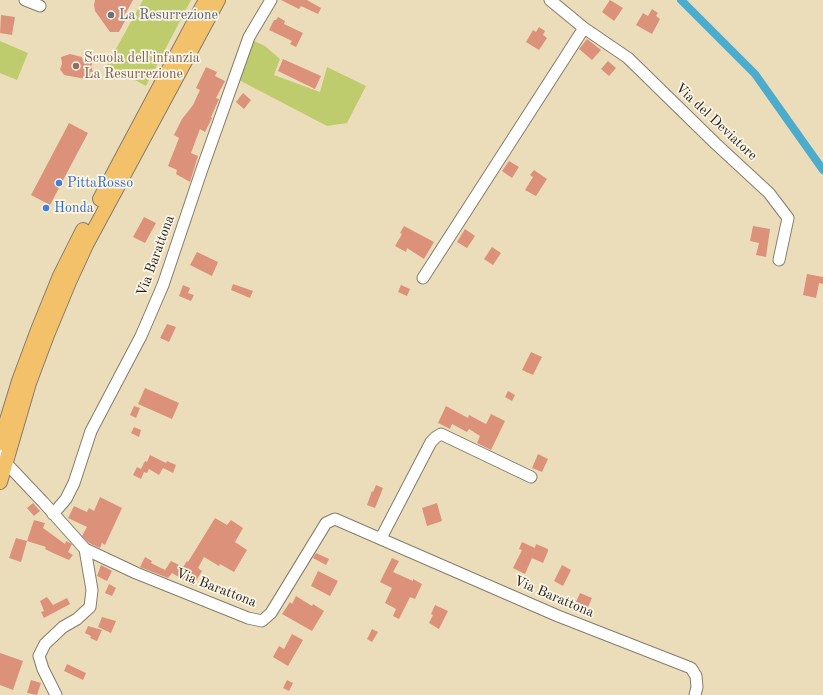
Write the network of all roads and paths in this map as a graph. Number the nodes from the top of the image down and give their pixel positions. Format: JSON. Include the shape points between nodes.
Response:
{"nodes":[{"id":1,"x":25,"y":0,"type":"edge"},
{"id":2,"x":206,"y":0,"type":"edge"},
{"id":3,"x":218,"y":0,"type":"edge"},
{"id":4,"x":271,"y":0,"type":"edge"},
{"id":5,"x":550,"y":0,"type":"edge"},
{"id":6,"x":40,"y":6,"type":"dead end"},
{"id":7,"x":584,"y":28,"type":"junction"},
{"id":8,"x":779,"y":260,"type":"dead end"},
{"id":9,"x":423,"y":278,"type":"dead end"},
{"id":10,"x":0,"y":443,"type":"edge"},
{"id":11,"x":0,"y":447,"type":"edge"},
{"id":12,"x":6,"y":463,"type":"junction"},
{"id":13,"x":531,"y":477,"type":"dead end"},
{"id":14,"x":0,"y":482,"type":"edge"},
{"id":15,"x":53,"y":514,"type":"junction"},
{"id":16,"x":381,"y":538,"type":"junction"},
{"id":17,"x":84,"y":549,"type":"junction"},
{"id":18,"x":56,"y":695,"type":"edge"},
{"id":19,"x":695,"y":695,"type":"edge"}],
"edges":[{"from":1,"to":6,"type":"street"},
{"from":2,"to":10,"type":"main road","via":[[60,276],[19,381]]},
{"from":3,"to":12,"type":"main road","via":[[86,245],[29,383]]},
{"from":4,"to":15,"type":"street","name":"Via Barattona","via":[[249,37],[163,285],[141,336],[91,431],[74,483],[66,499]]},
{"from":5,"to":7,"type":"street","name":"Via del Deviatore"},
{"from":7,"to":8,"type":"street","name":"Via del Deviatore","via":[[628,58],[769,193],[788,218]]},
{"from":7,"to":9,"type":"street"},
{"from":11,"to":12,"type":"street"},
{"from":12,"to":14,"type":"main road"},
{"from":12,"to":15,"type":"street","name":"Via Barattona"},
{"from":13,"to":16,"type":"street","via":[[440,434],[431,442]]},
{"from":15,"to":17,"type":"street","name":"Via Barattona"},
{"from":16,"to":17,"type":"street","name":"Via Barattona","via":[[335,519],[326,523],[271,613],[262,621],[248,618],[136,573]]},
{"from":16,"to":19,"type":"street","name":"Via Barattona","via":[[558,616],[691,668],[696,676]]},
{"from":17,"to":18,"type":"street","via":[[92,590],[90,607],[45,644],[39,656],[42,669]]}]}
